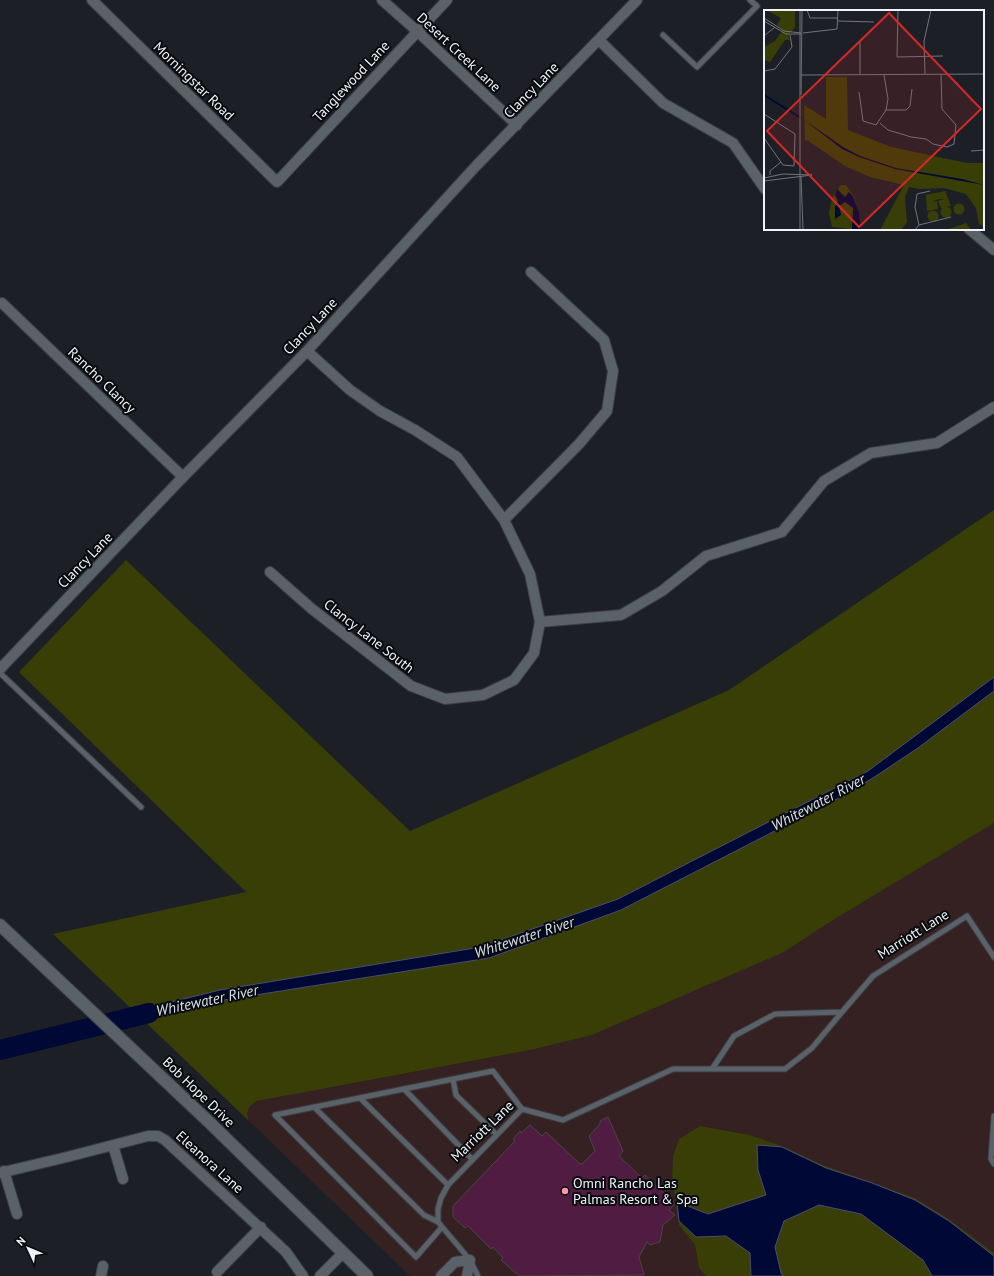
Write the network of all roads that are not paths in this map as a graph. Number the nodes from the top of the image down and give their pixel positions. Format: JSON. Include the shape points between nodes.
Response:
{"nodes":[{"id":1,"x":92,"y":0,"type":"edge"},
{"id":2,"x":382,"y":0,"type":"edge"},
{"id":3,"x":447,"y":0,"type":"edge"},
{"id":4,"x":637,"y":0,"type":"edge"},
{"id":5,"x":750,"y":0,"type":"edge"},
{"id":6,"x":417,"y":31,"type":"junction"},
{"id":7,"x":663,"y":34,"type":"dead end"},
{"id":8,"x":599,"y":40,"type":"junction"},
{"id":9,"x":517,"y":125,"type":"junction"},
{"id":10,"x":277,"y":182,"type":"joint"},
{"id":11,"x":764,"y":188,"type":"edge"},
{"id":12,"x":970,"y":230,"type":"edge"},
{"id":13,"x":994,"y":250,"type":"edge"},
{"id":14,"x":531,"y":272,"type":"dead end"},
{"id":15,"x":2,"y":303,"type":"dead end"},
{"id":16,"x":307,"y":351,"type":"junction"},
{"id":17,"x":994,"y":407,"type":"edge"},
{"id":18,"x":183,"y":477,"type":"junction"},
{"id":19,"x":504,"y":520,"type":"junction"},
{"id":20,"x":270,"y":572,"type":"dead end"},
{"id":21,"x":540,"y":622,"type":"junction"},
{"id":22,"x":0,"y":669,"type":"edge"},
{"id":23,"x":0,"y":673,"type":"edge"},
{"id":24,"x":141,"y":807,"type":"dead end"},
{"id":25,"x":0,"y":921,"type":"edge"},
{"id":26,"x":4,"y":928,"type":"edge"},
{"id":27,"x":994,"y":956,"type":"edge"},
{"id":28,"x":842,"y":1012,"type":"junction"},
{"id":29,"x":712,"y":1068,"type":"junction"},
{"id":30,"x":453,"y":1079,"type":"junction"},
{"id":31,"x":404,"y":1089,"type":"junction"},
{"id":32,"x":360,"y":1098,"type":"junction"},
{"id":33,"x":314,"y":1107,"type":"junction"},
{"id":34,"x":522,"y":1109,"type":"junction"},
{"id":35,"x":994,"y":1116,"type":"edge"},
{"id":36,"x":496,"y":1134,"type":"junction"},
{"id":37,"x":113,"y":1145,"type":"junction"},
{"id":38,"x":472,"y":1159,"type":"junction"},
{"id":39,"x":994,"y":1164,"type":"edge"},
{"id":40,"x":2,"y":1172,"type":"edge"},
{"id":41,"x":123,"y":1179,"type":"dead end"},
{"id":42,"x":448,"y":1185,"type":"junction"},
{"id":43,"x":17,"y":1214,"type":"dead end"},
{"id":44,"x":438,"y":1222,"type":"junction"},
{"id":45,"x":261,"y":1227,"type":"junction"},
{"id":46,"x":442,"y":1227,"type":"junction"},
{"id":47,"x":343,"y":1253,"type":"junction"},
{"id":48,"x":470,"y":1260,"type":"junction"},
{"id":49,"x":217,"y":1272,"type":"dead end"},
{"id":50,"x":303,"y":1276,"type":"edge"},
{"id":51,"x":320,"y":1276,"type":"edge"},
{"id":52,"x":367,"y":1276,"type":"edge"},
{"id":53,"x":441,"y":1276,"type":"edge"},
{"id":54,"x":467,"y":1276,"type":"edge"},
{"id":55,"x":478,"y":1276,"type":"edge"}],
"edges":[{"from":1,"to":10,"type":"street","name":"Morningstar Road"},
{"from":2,"to":6,"type":"street","name":"Desert Creek Lane"},
{"from":3,"to":6,"type":"street","name":"Tanglewood Lane"},
{"from":4,"to":8,"type":"street","name":"Clancy Lane"},
{"from":5,"to":7,"type":"lane","via":[[757,6],[697,68]]},
{"from":6,"to":9,"type":"street","name":"Desert Creek Lane"},
{"from":6,"to":10,"type":"street","name":"Tanglewood Lane"},
{"from":8,"to":9,"type":"street","name":"Clancy Lane"},
{"from":8,"to":11,"type":"street","via":[[662,103],[733,143]]},
{"from":9,"to":16,"type":"street","name":"Clancy Lane"},
{"from":12,"to":13,"type":"street"},
{"from":14,"to":19,"type":"street","via":[[604,340],[613,370],[607,411],[579,444]]},
{"from":15,"to":18,"type":"street","name":"Rancho Clancy"},
{"from":16,"to":18,"type":"street","name":"Clancy Lane"},
{"from":16,"to":19,"type":"street","name":"Clancy Lane South","via":[[350,390],[457,457]]},
{"from":17,"to":21,"type":"street","via":[[937,443],[871,453],[824,481],[782,532],[706,556],[662,591],[621,615]]},
{"from":18,"to":22,"type":"street","name":"Clancy Lane"},
{"from":19,"to":21,"type":"street","name":"Clancy Lane South","via":[[530,574]]},
{"from":20,"to":21,"type":"street","name":"Clancy Lane South","via":[[312,609],[411,686],[445,699],[483,695],[514,680],[534,653]]},
{"from":23,"to":24,"type":"lane"},
{"from":25,"to":26,"type":"main road","name":"Bob Hope Drive"},
{"from":26,"to":47,"type":"main road","name":"Bob Hope Drive"},
{"from":27,"to":28,"type":"lane","name":"Marriott Lane","via":[[967,916],[872,976]]},
{"from":28,"to":29,"type":"lane","via":[[775,1014],[734,1036]]},
{"from":28,"to":29,"type":"lane","name":"Marriott Lane","via":[[812,1048],[785,1069]]},
{"from":29,"to":34,"type":"lane","name":"Marriott Lane","via":[[673,1069],[563,1120]]},
{"from":30,"to":31,"type":"lane"},
{"from":30,"to":34,"type":"lane","via":[[493,1071]]},
{"from":30,"to":36,"type":"lane","via":[[456,1096]]},
{"from":31,"to":32,"type":"lane"},
{"from":31,"to":38,"type":"lane"},
{"from":32,"to":33,"type":"lane"},
{"from":32,"to":42,"type":"lane"},
{"from":33,"to":44,"type":"lane","via":[[424,1215]]},
{"from":33,"to":46,"type":"lane","via":[[275,1115],[416,1257]]},
{"from":34,"to":36,"type":"lane","name":"Marriott Lane"},
{"from":35,"to":39,"type":"lane","via":[[991,1159]]},
{"from":36,"to":38,"type":"lane","name":"Marriott Lane"},
{"from":37,"to":40,"type":"street","name":"Eleanora Lane"},
{"from":37,"to":41,"type":"street"},
{"from":37,"to":45,"type":"street","name":"Eleanora Lane","via":[[158,1136]]},
{"from":38,"to":42,"type":"lane","name":"Marriott Lane"},
{"from":40,"to":43,"type":"street"},
{"from":42,"to":44,"type":"lane","name":"Marriott Lane","via":[[438,1209]]},
{"from":44,"to":46,"type":"lane"},
{"from":45,"to":49,"type":"street"},
{"from":45,"to":50,"type":"street","name":"Eleanora Lane","via":[[286,1252]]},
{"from":46,"to":48,"type":"lane"},
{"from":47,"to":51,"type":"street"},
{"from":47,"to":52,"type":"main road","name":"Bob Hope Drive"},
{"from":48,"to":53,"type":"street","via":[[455,1262]]},
{"from":48,"to":54,"type":"street"},
{"from":48,"to":55,"type":"lane"}]}
